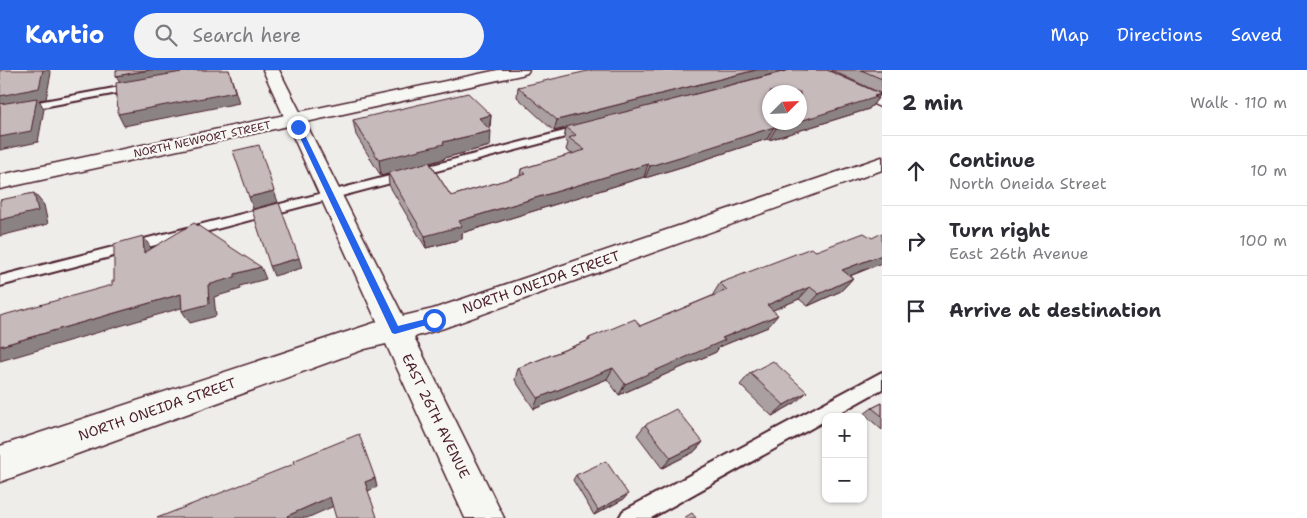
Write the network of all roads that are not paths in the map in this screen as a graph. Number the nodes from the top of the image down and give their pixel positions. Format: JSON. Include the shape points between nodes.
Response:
{"nodes":[{"id":1,"x":270,"y":70,"type":"edge"},
{"id":2,"x":521,"y":70,"type":"edge"},
{"id":3,"x":807,"y":71,"type":"edge"},
{"id":4,"x":146,"y":86,"type":"edge"},
{"id":5,"x":882,"y":103,"type":"edge"},
{"id":6,"x":0,"y":112,"type":"edge"},
{"id":7,"x":294,"y":119,"type":"junction"},
{"id":8,"x":597,"y":125,"type":"edge"},
{"id":9,"x":882,"y":163,"type":"edge"},
{"id":10,"x":0,"y":182,"type":"edge"},
{"id":11,"x":330,"y":195,"type":"junction"},
{"id":12,"x":0,"y":281,"type":"edge"},
{"id":13,"x":395,"y":330,"type":"junction"},
{"id":14,"x":882,"y":380,"type":"edge"},
{"id":15,"x":0,"y":464,"type":"edge"},
{"id":16,"x":485,"y":518,"type":"edge"},
{"id":17,"x":630,"y":518,"type":"edge"}],
"edges":[{"from":1,"to":7,"type":"street","name":"EAST 26TH AVENUE"},
{"from":2,"to":7,"type":"street","name":"NORTH NEWPORT STREET"},
{"from":3,"to":5,"type":"street"},
{"from":4,"to":6,"type":"lane"},
{"from":7,"to":10,"type":"street","name":"NORTH NEWPORT STREET"},
{"from":7,"to":11,"type":"street","name":"EAST 26TH AVENUE"},
{"from":8,"to":11,"type":"lane"},
{"from":9,"to":13,"type":"street","name":"NORTH ONEIDA STREET","via":[[434,320]]},
{"from":11,"to":12,"type":"lane"},
{"from":11,"to":13,"type":"street","name":"EAST 26TH AVENUE"},
{"from":13,"to":15,"type":"street","name":"NORTH ONEIDA STREET","via":[[362,338]]},
{"from":13,"to":16,"type":"street","name":"EAST 26TH AVENUE"},
{"from":14,"to":17,"type":"lane"}]}
